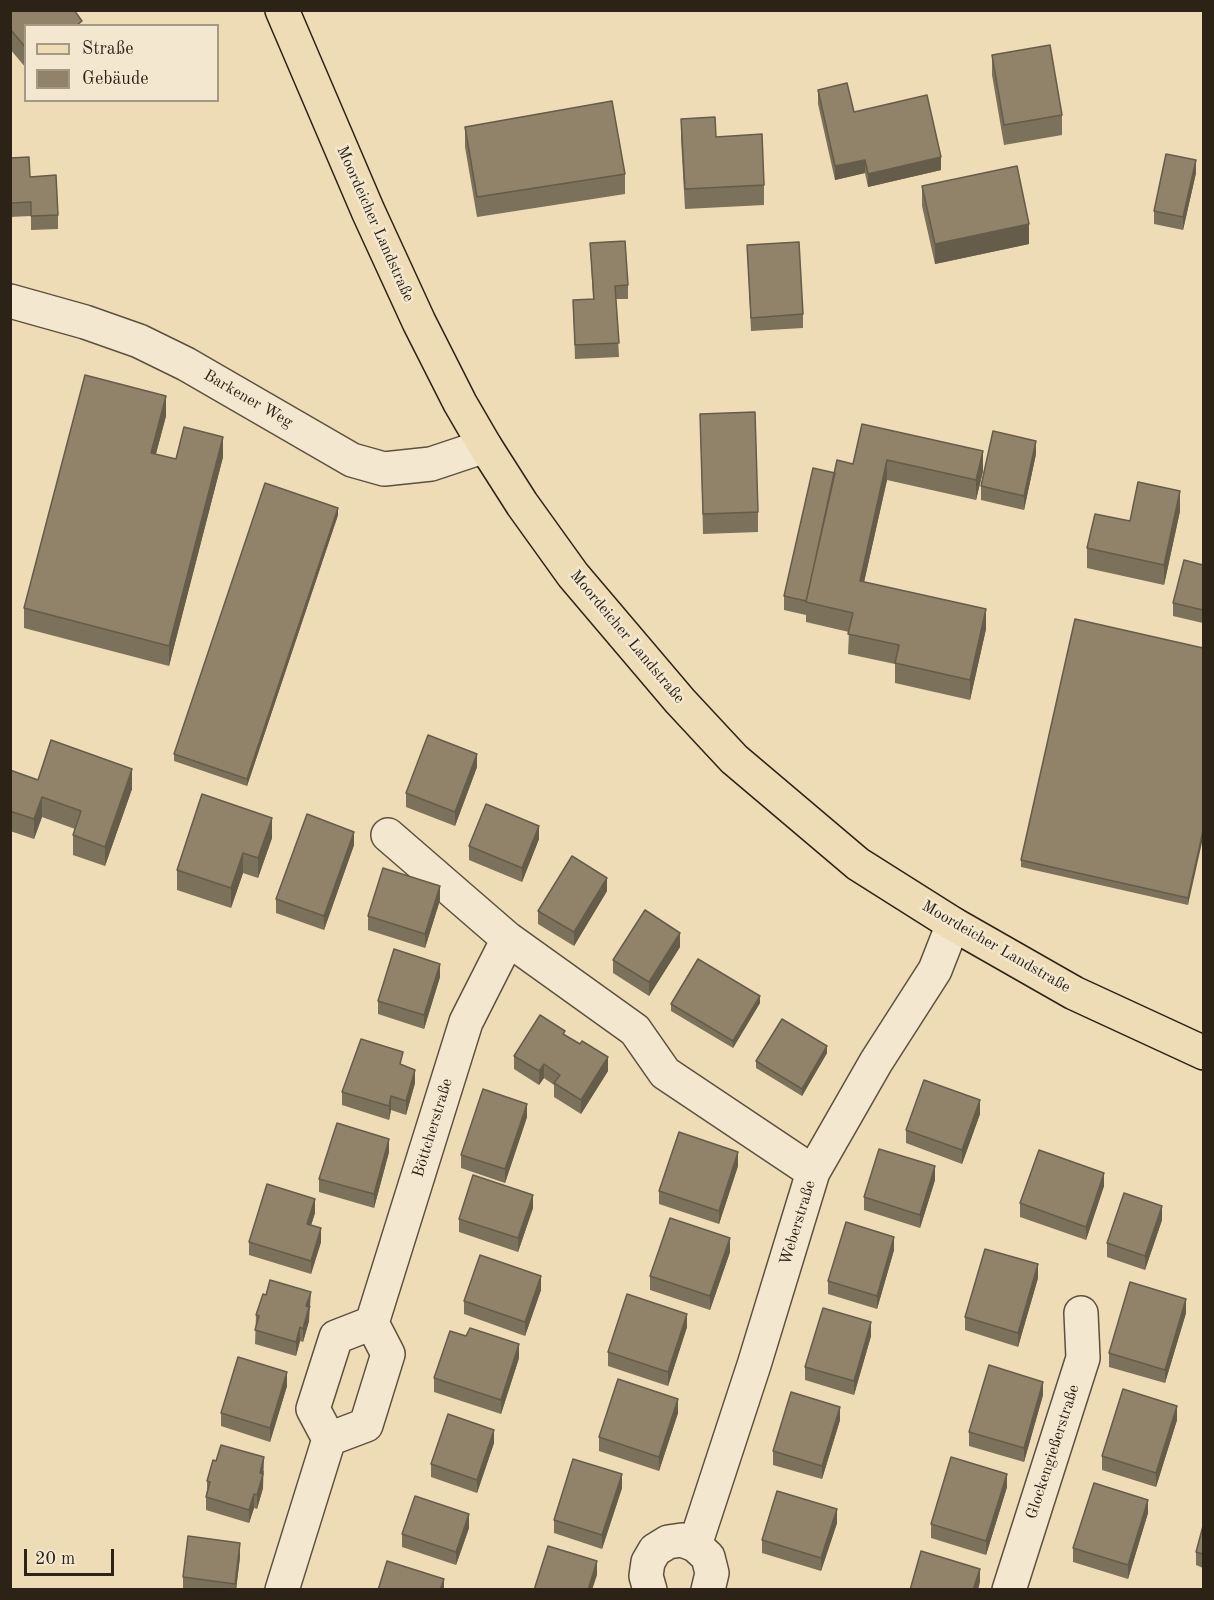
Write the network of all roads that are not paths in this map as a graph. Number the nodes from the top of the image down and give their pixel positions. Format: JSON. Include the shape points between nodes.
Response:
{"nodes":[{"id":1,"x":282,"y":10,"type":"edge"},
{"id":2,"x":10,"y":301,"type":"edge"},
{"id":3,"x":485,"y":446,"type":"junction"},
{"id":4,"x":388,"y":835,"type":"dead end"},
{"id":5,"x":953,"y":924,"type":"junction"},
{"id":6,"x":508,"y":939,"type":"junction"},
{"id":7,"x":1203,"y":1053,"type":"edge"},
{"id":8,"x":813,"y":1172,"type":"junction"},
{"id":9,"x":1081,"y":1313,"type":"dead end"},
{"id":10,"x":372,"y":1323,"type":"junction"},
{"id":11,"x":329,"y":1439,"type":"junction"},
{"id":12,"x":695,"y":1545,"type":"junction"},
{"id":13,"x":282,"y":1590,"type":"edge"},
{"id":14,"x":650,"y":1590,"type":"edge"},
{"id":15,"x":708,"y":1590,"type":"edge"},
{"id":16,"x":1009,"y":1590,"type":"edge"}],
"edges":[{"from":1,"to":3,"type":"main road","name":"Moordeicher Landstraße","via":[[419,322]]},
{"from":2,"to":3,"type":"street","name":"Barkener Weg","via":[[139,341],[352,460],[384,469],[396,468],[431,464]]},
{"from":3,"to":5,"type":"main road","name":"Moordeicher Landstraße","via":[[573,575],[734,759],[858,864]]},
{"from":4,"to":6,"type":"street"},
{"from":5,"to":7,"type":"main road","name":"Moordeicher Landstraße","via":[[1074,993]]},
{"from":5,"to":8,"type":"street","name":"Weberstraße","via":[[935,970]]},
{"from":6,"to":8,"type":"street","via":[[635,1030],[665,1073]]},
{"from":6,"to":10,"type":"street","name":"Böttcherstraße","via":[[466,1022]]},
{"from":8,"to":12,"type":"street","name":"Weberstraße"},
{"from":9,"to":16,"type":"street","name":"Glockengießerstraße","via":[[1083,1358]]},
{"from":10,"to":11,"type":"street","via":[[336,1337],[313,1409]]},
{"from":10,"to":11,"type":"street","via":[[388,1354],[366,1425]]},
{"from":11,"to":13,"type":"street"},
{"from":12,"to":14,"type":"street","via":[[682,1540],[668,1542],[656,1550],[648,1562]]},
{"from":12,"to":15,"type":"street","via":[[708,1557],[712,1573]]}]}
